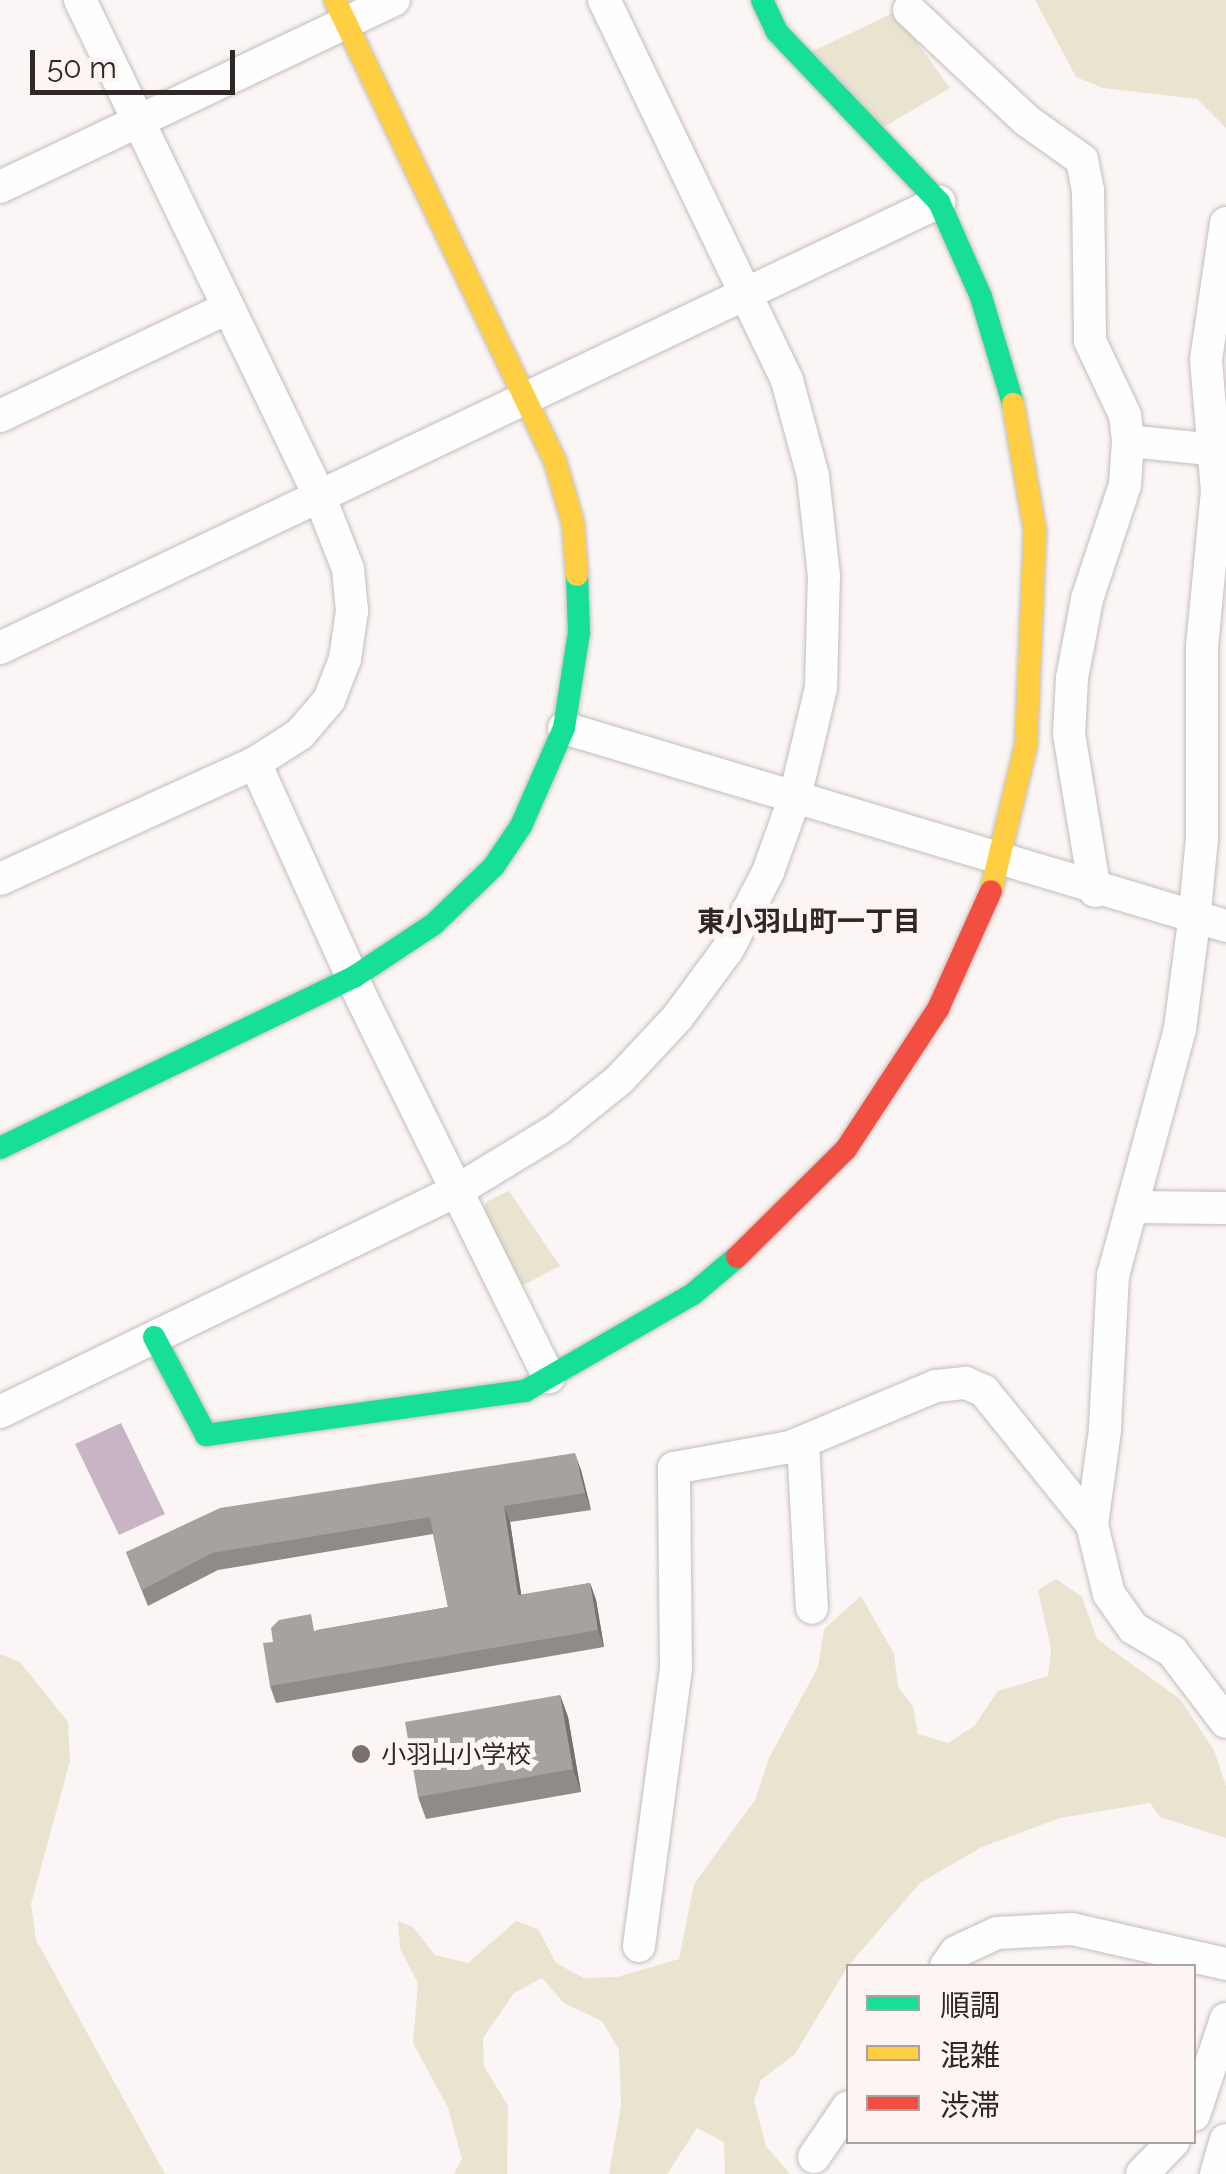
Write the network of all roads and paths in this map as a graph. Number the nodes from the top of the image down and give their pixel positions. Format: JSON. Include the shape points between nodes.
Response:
{"nodes":[{"id":1,"x":80,"y":0,"type":"edge"},
{"id":2,"x":394,"y":0,"type":"edge"},
{"id":3,"x":604,"y":0,"type":"edge"},
{"id":4,"x":762,"y":0,"type":"edge"},
{"id":5,"x":909,"y":10,"type":"dead end"},
{"id":6,"x":340,"y":11,"type":"edge"},
{"id":7,"x":138,"y":122,"type":"junction"},
{"id":8,"x":0,"y":187,"type":"edge"},
{"id":9,"x":939,"y":202,"type":"junction"},
{"id":10,"x":1226,"y":222,"type":"edge"},
{"id":11,"x":746,"y":296,"type":"junction"},
{"id":12,"x":227,"y":308,"type":"junction"},
{"id":13,"x":529,"y":399,"type":"junction"},
{"id":14,"x":0,"y":416,"type":"edge"},
{"id":15,"x":1128,"y":441,"type":"junction"},
{"id":16,"x":1221,"y":452,"type":"edge"},
{"id":17,"x":319,"y":495,"type":"junction"},
{"id":18,"x":0,"y":648,"type":"edge"},
{"id":19,"x":564,"y":728,"type":"junction"},
{"id":20,"x":255,"y":763,"type":"junction"},
{"id":21,"x":795,"y":798,"type":"junction"},
{"id":22,"x":1000,"y":864,"type":"junction"},
{"id":23,"x":0,"y":880,"type":"edge"},
{"id":24,"x":1095,"y":891,"type":"junction"},
{"id":25,"x":1210,"y":923,"type":"edge"},
{"id":26,"x":354,"y":977,"type":"junction"},
{"id":27,"x":0,"y":1148,"type":"edge"},
{"id":28,"x":458,"y":1190,"type":"junction"},
{"id":29,"x":1134,"y":1207,"type":"junction"},
{"id":30,"x":1226,"y":1208,"type":"edge"},
{"id":31,"x":154,"y":1337,"type":"junction"},
{"id":32,"x":549,"y":1377,"type":"junction"},
{"id":33,"x":0,"y":1412,"type":"edge"},
{"id":34,"x":803,"y":1443,"type":"junction"},
{"id":35,"x":1092,"y":1525,"type":"junction"},
{"id":36,"x":812,"y":1608,"type":"dead end"},
{"id":37,"x":1226,"y":1722,"type":"edge"},
{"id":38,"x":639,"y":1946,"type":"dead end"},
{"id":39,"x":1126,"y":1955,"type":"edge"},
{"id":40,"x":947,"y":1964,"type":"edge"},
{"id":41,"x":1226,"y":1964,"type":"edge"},
{"id":42,"x":1226,"y":2019,"type":"edge"},
{"id":43,"x":1196,"y":2106,"type":"edge"},
{"id":44,"x":846,"y":2110,"type":"edge"},
{"id":45,"x":1226,"y":2140,"type":"edge"},
{"id":46,"x":1171,"y":2144,"type":"edge"},
{"id":47,"x":814,"y":2157,"type":"dead end"},
{"id":48,"x":1142,"y":2174,"type":"edge"},
{"id":49,"x":1216,"y":2174,"type":"edge"}],
"edges":[{"from":1,"to":7,"type":"street"},
{"from":2,"to":6,"type":"street"},
{"from":3,"to":11,"type":"street"},
{"from":4,"to":9,"type":"street","via":[[776,32]]},
{"from":5,"to":15,"type":"street","via":[[1026,120],[1082,160],[1090,341],[1125,416]]},
{"from":6,"to":7,"type":"street"},
{"from":6,"to":13,"type":"street"},
{"from":7,"to":8,"type":"street"},
{"from":7,"to":12,"type":"street"},
{"from":9,"to":11,"type":"street"},
{"from":9,"to":22,"type":"street","via":[[981,297],[1020,427],[1035,531],[1026,745]]},
{"from":10,"to":16,"type":"street","via":[[1206,360]]},
{"from":11,"to":13,"type":"street"},
{"from":11,"to":21,"type":"street","via":[[787,380],[813,476],[824,576],[821,688]]},
{"from":12,"to":14,"type":"street"},
{"from":12,"to":17,"type":"street"},
{"from":13,"to":17,"type":"street"},
{"from":13,"to":19,"type":"street","via":[[573,523],[579,632]]},
{"from":15,"to":16,"type":"street"},
{"from":15,"to":24,"type":"street","via":[[1125,485],[1090,586],[1072,678],[1069,734]]},
{"from":16,"to":25,"type":"street"},
{"from":17,"to":18,"type":"street"},
{"from":17,"to":20,"type":"street","via":[[348,569],[352,612],[345,658],[329,700],[300,734]]},
{"from":19,"to":21,"type":"street"},
{"from":19,"to":26,"type":"street","via":[[542,788],[494,866],[434,924]]},
{"from":20,"to":23,"type":"street"},
{"from":20,"to":26,"type":"street"},
{"from":21,"to":22,"type":"street"},
{"from":21,"to":28,"type":"street","via":[[768,872],[728,949],[678,1018],[619,1080],[558,1129]]},
{"from":22,"to":24,"type":"street"},
{"from":22,"to":32,"type":"street","via":[[938,1009],[846,1149],[768,1231],[692,1294]]},
{"from":24,"to":25,"type":"street"},
{"from":25,"to":29,"type":"street"},
{"from":26,"to":27,"type":"street"},
{"from":26,"to":28,"type":"street"},
{"from":28,"to":31,"type":"street"},
{"from":28,"to":32,"type":"street"},
{"from":29,"to":30,"type":"street"},
{"from":29,"to":35,"type":"street","via":[[1113,1275],[1106,1430]]},
{"from":31,"to":32,"type":"street","via":[[206,1435],[526,1391]]},
{"from":31,"to":33,"type":"street"},
{"from":34,"to":35,"type":"street","via":[[936,1386],[966,1383],[984,1391]]},
{"from":34,"to":36,"type":"street"},
{"from":34,"to":38,"type":"street","via":[[674,1468],[676,1666]]},
{"from":35,"to":37,"type":"street","via":[[1109,1594],[1132,1628],[1172,1651]]},
{"from":39,"to":40,"type":"street","via":[[1072,1929],[997,1933],[956,1952]]},
{"from":39,"to":41,"type":"street"},
{"from":42,"to":43,"type":"street"},
{"from":44,"to":47,"type":"street"},
{"from":45,"to":49,"type":"street"},
{"from":46,"to":48,"type":"street"}]}
